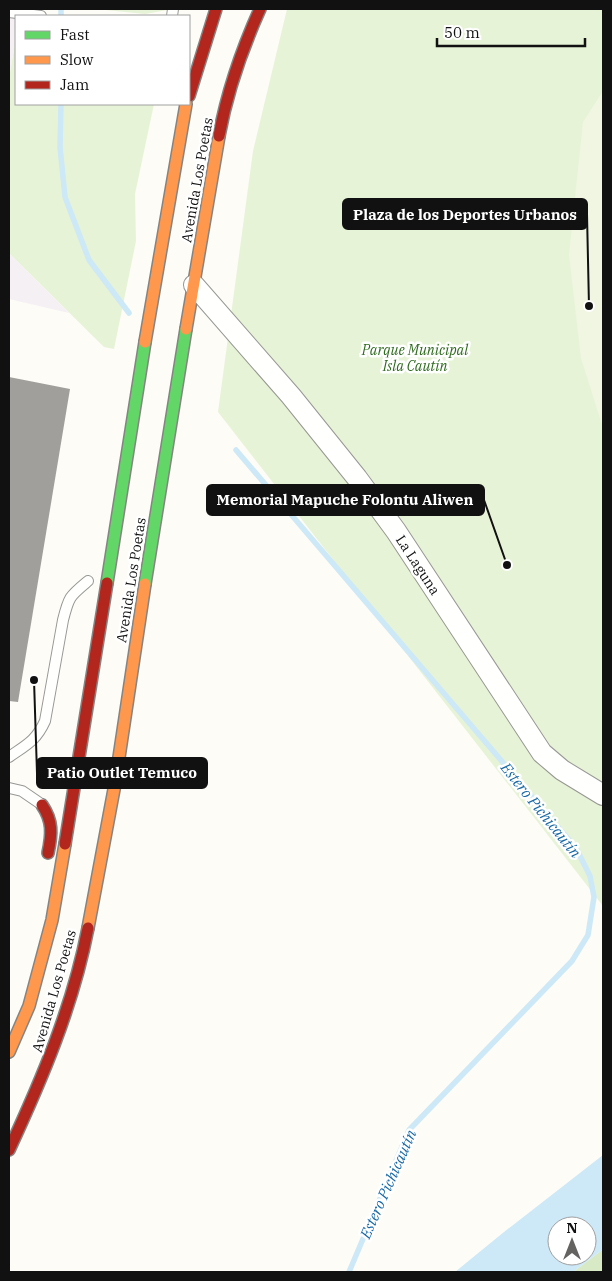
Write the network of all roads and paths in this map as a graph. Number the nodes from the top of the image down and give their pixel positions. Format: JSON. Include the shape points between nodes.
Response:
{"nodes":[{"id":1,"x":216,"y":9,"type":"edge"},
{"id":2,"x":260,"y":9,"type":"edge"},
{"id":3,"x":9,"y":12,"type":"edge"},
{"id":4,"x":33,"y":15,"type":"edge"},
{"id":5,"x":190,"y":91,"type":"edge"},
{"id":6,"x":186,"y":105,"type":"edge"},
{"id":7,"x":194,"y":285,"type":"junction"},
{"id":8,"x":135,"y":403,"type":"junction"},
{"id":9,"x":116,"y":448,"type":"dead end"},
{"id":10,"x":90,"y":577,"type":"dead end"},
{"id":11,"x":9,"y":757,"type":"edge"},
{"id":12,"x":9,"y":788,"type":"edge"},
{"id":13,"x":603,"y":795,"type":"edge"},
{"id":14,"x":42,"y":805,"type":"joint"},
{"id":15,"x":46,"y":862,"type":"dead end"},
{"id":16,"x":18,"y":1006,"type":"dead end"},
{"id":17,"x":18,"y":1032,"type":"junction"},
{"id":18,"x":9,"y":1052,"type":"edge"},
{"id":19,"x":9,"y":1150,"type":"edge"}],
"edges":[{"from":1,"to":5,"type":"main road","via":[[198,50]]},
{"from":2,"to":7,"type":"main road","name":"Avenida Los Poetas","via":[[246,41],[223,115]]},
{"from":3,"to":4,"type":"lane"},
{"from":6,"to":8,"type":"main road","name":"Avenida Los Poetas"},
{"from":7,"to":13,"type":"street","name":"La Laguna","via":[[292,396],[357,478],[542,753],[562,770]]},
{"from":7,"to":19,"type":"main road","name":"Avenida Los Poetas","via":[[172,407],[115,784],[86,939],[59,1032]]},
{"from":8,"to":9,"type":"main road"},
{"from":8,"to":17,"type":"main road","name":"Avenida Los Poetas","via":[[52,920],[29,1006]]},
{"from":10,"to":11,"type":"lane","via":[[71,595],[67,604],[45,721],[39,735]]},
{"from":12,"to":14,"type":"lane"},
{"from":14,"to":15,"type":"main road","via":[[53,826]]},
{"from":16,"to":17,"type":"main road"},
{"from":17,"to":18,"type":"main road","name":"Avenida Los Poetas"}]}
